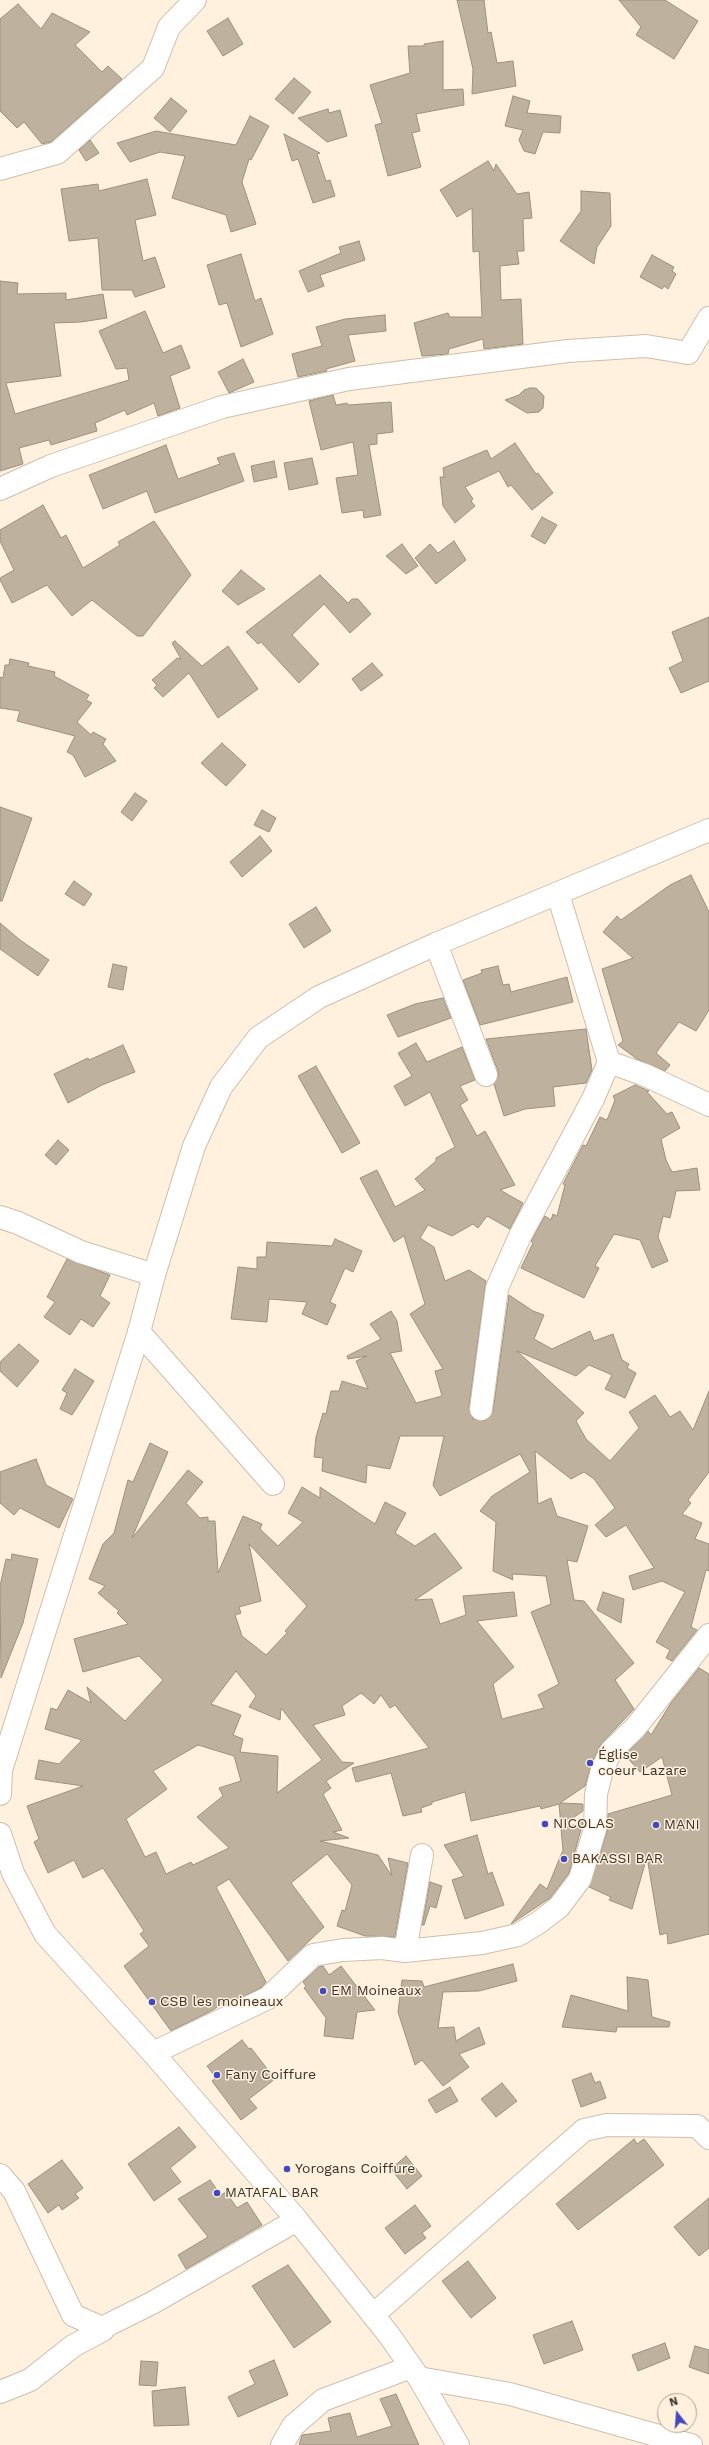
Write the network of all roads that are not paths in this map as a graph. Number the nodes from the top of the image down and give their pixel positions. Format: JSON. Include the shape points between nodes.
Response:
{"nodes":[{"id":1,"x":195,"y":0,"type":"edge"},
{"id":2,"x":0,"y":169,"type":"edge"},
{"id":3,"x":709,"y":318,"type":"edge"},
{"id":4,"x":0,"y":489,"type":"edge"},
{"id":5,"x":709,"y":830,"type":"edge"},
{"id":6,"x":558,"y":894,"type":"junction"},
{"id":7,"x":436,"y":944,"type":"junction"},
{"id":8,"x":609,"y":1062,"type":"junction"},
{"id":9,"x":486,"y":1075,"type":"dead end"},
{"id":10,"x":709,"y":1106,"type":"edge"},
{"id":11,"x":0,"y":1217,"type":"edge"},
{"id":12,"x":154,"y":1275,"type":"junction"},
{"id":13,"x":139,"y":1332,"type":"junction"},
{"id":14,"x":482,"y":1409,"type":"dead end"},
{"id":15,"x":273,"y":1484,"type":"dead end"},
{"id":16,"x":709,"y":1635,"type":"edge"},
{"id":17,"x":0,"y":1794,"type":"edge"},
{"id":18,"x":0,"y":1834,"type":"edge"},
{"id":19,"x":422,"y":1856,"type":"dead end"},
{"id":20,"x":404,"y":1951,"type":"junction"},
{"id":21,"x":153,"y":2053,"type":"junction"},
{"id":22,"x":709,"y":2138,"type":"edge"},
{"id":23,"x":0,"y":2175,"type":"edge"},
{"id":24,"x":297,"y":2220,"type":"junction"},
{"id":25,"x":372,"y":2315,"type":"junction"},
{"id":26,"x":102,"y":2328,"type":"junction"},
{"id":27,"x":415,"y":2372,"type":"junction"},
{"id":28,"x":0,"y":2392,"type":"edge"},
{"id":29,"x":282,"y":2445,"type":"edge"},
{"id":30,"x":458,"y":2445,"type":"edge"},
{"id":31,"x":691,"y":2445,"type":"edge"}],
"edges":[{"from":1,"to":2,"type":"street","via":[[170,27],[153,68],[58,153]]},
{"from":3,"to":4,"type":"street","via":[[688,353],[646,346],[568,351],[349,379],[222,407],[51,466]]},
{"from":5,"to":6,"type":"street"},
{"from":6,"to":7,"type":"street"},
{"from":6,"to":8,"type":"street"},
{"from":7,"to":9,"type":"street"},
{"from":7,"to":12,"type":"street","via":[[319,996],[258,1038],[221,1087],[194,1146]]},
{"from":8,"to":10,"type":"street","via":[[645,1074]]},
{"from":8,"to":14,"type":"street","via":[[593,1099],[520,1236],[497,1288]]},
{"from":11,"to":12,"type":"street","via":[[81,1252]]},
{"from":12,"to":13,"type":"street"},
{"from":13,"to":15,"type":"street"},
{"from":13,"to":17,"type":"street","via":[[1,1770]]},
{"from":16,"to":20,"type":"street","via":[[635,1728],[612,1750],[602,1770],[596,1794],[595,1829],[580,1879],[559,1906],[518,1935],[482,1943]]},
{"from":18,"to":21,"type":"street","via":[[13,1873],[44,1934]]},
{"from":19,"to":20,"type":"street"},
{"from":20,"to":21,"type":"street","via":[[382,1948],[313,1955],[268,1998]]},
{"from":21,"to":24,"type":"street"},
{"from":22,"to":25,"type":"street","via":[[697,2126],[607,2125],[584,2130]]},
{"from":23,"to":26,"type":"street","via":[[14,2191],[73,2315]]},
{"from":24,"to":25,"type":"street"},
{"from":24,"to":26,"type":"street","via":[[152,2303]]},
{"from":25,"to":27,"type":"street"},
{"from":26,"to":28,"type":"street","via":[[103,2330],[73,2346],[30,2380]]},
{"from":27,"to":29,"type":"street","via":[[323,2400],[293,2426]]},
{"from":27,"to":30,"type":"street"},
{"from":27,"to":31,"type":"street","via":[[510,2394]]}]}
